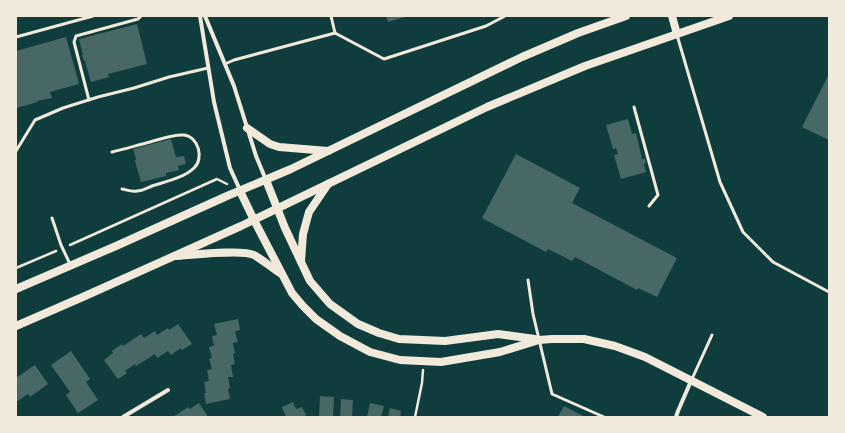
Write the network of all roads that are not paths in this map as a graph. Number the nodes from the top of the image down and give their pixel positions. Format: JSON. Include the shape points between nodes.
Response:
{"nodes":[{"id":1,"x":93,"y":16,"type":"edge"},
{"id":2,"x":141,"y":16,"type":"edge"},
{"id":3,"x":200,"y":16,"type":"edge"},
{"id":4,"x":205,"y":16,"type":"edge"},
{"id":5,"x":331,"y":16,"type":"edge"},
{"id":6,"x":505,"y":16,"type":"edge"},
{"id":7,"x":626,"y":16,"type":"edge"},
{"id":8,"x":672,"y":16,"type":"edge"},
{"id":9,"x":729,"y":16,"type":"edge"},
{"id":10,"x":335,"y":33,"type":"junction"},
{"id":11,"x":677,"y":34,"type":"junction"},
{"id":12,"x":16,"y":37,"type":"edge"},
{"id":13,"x":225,"y":64,"type":"junction"},
{"id":14,"x":208,"y":68,"type":"junction"},
{"id":15,"x":89,"y":100,"type":"junction"},
{"id":16,"x":634,"y":107,"type":"dead end"},
{"id":17,"x":247,"y":128,"type":"junction"},
{"id":18,"x":16,"y":151,"type":"edge"},
{"id":19,"x":329,"y":151,"type":"junction"},
{"id":20,"x":112,"y":152,"type":"dead end"},
{"id":21,"x":266,"y":180,"type":"junction"},
{"id":22,"x":329,"y":184,"type":"junction"},
{"id":23,"x":122,"y":189,"type":"dead end"},
{"id":24,"x":240,"y":191,"type":"junction"},
{"id":25,"x":649,"y":206,"type":"dead end"},
{"id":26,"x":278,"y":208,"type":"junction"},
{"id":27,"x":52,"y":218,"type":"dead end"},
{"id":28,"x":254,"y":220,"type":"junction"},
{"id":29,"x":171,"y":256,"type":"junction"},
{"id":30,"x":301,"y":262,"type":"junction"},
{"id":31,"x":71,"y":266,"type":"junction"},
{"id":32,"x":282,"y":274,"type":"junction"},
{"id":33,"x":528,"y":280,"type":"dead end"},
{"id":34,"x":16,"y":289,"type":"edge"},
{"id":35,"x":829,"y":292,"type":"edge"},
{"id":36,"x":16,"y":326,"type":"edge"},
{"id":37,"x":712,"y":335,"type":"dead end"},
{"id":38,"x":538,"y":340,"type":"junction"},
{"id":39,"x":691,"y":381,"type":"junction"},
{"id":40,"x":168,"y":390,"type":"dead end"},
{"id":41,"x":123,"y":417,"type":"edge"},
{"id":42,"x":604,"y":417,"type":"edge"},
{"id":43,"x":676,"y":417,"type":"edge"},
{"id":44,"x":763,"y":417,"type":"edge"}],
"edges":[{"from":1,"to":12,"type":"lane"},
{"from":2,"to":15,"type":"lane","via":[[76,36],[74,42]]},
{"from":3,"to":14,"type":"street"},
{"from":4,"to":13,"type":"street"},
{"from":5,"to":10,"type":"lane"},
{"from":6,"to":10,"type":"lane","via":[[486,26],[384,59]]},
{"from":7,"to":19,"type":"main road","via":[[522,57]]},
{"from":8,"to":11,"type":"main road"},
{"from":9,"to":11,"type":"main road"},
{"from":10,"to":13,"type":"lane"},
{"from":11,"to":22,"type":"main road","via":[[585,66],[486,107]]},
{"from":11,"to":35,"type":"lane","via":[[720,182],[743,232],[773,262]]},
{"from":13,"to":17,"type":"street"},
{"from":14,"to":15,"type":"lane"},
{"from":14,"to":24,"type":"street","via":[[230,168]]},
{"from":15,"to":18,"type":"lane","via":[[35,120]]},
{"from":16,"to":25,"type":"lane","via":[[658,195]]},
{"from":17,"to":19,"type":"main road","via":[[270,144],[279,147]]},
{"from":17,"to":21,"type":"street"},
{"from":19,"to":21,"type":"main road"},
{"from":20,"to":23,"type":"lane","via":[[183,135],[194,139],[198,146],[198,161],[194,169],[187,173],[137,192]]},
{"from":21,"to":24,"type":"main road"},
{"from":21,"to":26,"type":"main road"},
{"from":22,"to":26,"type":"main road"},
{"from":22,"to":30,"type":"main road","via":[[309,212],[303,234]]},
{"from":24,"to":28,"type":"main road"},
{"from":24,"to":31,"type":"main road"},
{"from":26,"to":28,"type":"main road"},
{"from":26,"to":30,"type":"main road"},
{"from":27,"to":31,"type":"lane"},
{"from":28,"to":29,"type":"main road"},
{"from":28,"to":32,"type":"main road"},
{"from":29,"to":32,"type":"main road","via":[[248,253]]},
{"from":29,"to":36,"type":"main road"},
{"from":30,"to":38,"type":"main road","via":[[310,281],[330,304],[358,324],[379,333],[412,340],[445,341],[498,334]]},
{"from":31,"to":34,"type":"main road"},
{"from":32,"to":38,"type":"main road","via":[[292,293],[316,319],[370,352],[400,360],[441,362],[500,352]]},
{"from":33,"to":38,"type":"lane"},
{"from":37,"to":39,"type":"lane"},
{"from":38,"to":39,"type":"main road","via":[[584,339],[615,346],[645,357]]},
{"from":38,"to":42,"type":"lane","via":[[552,394]]},
{"from":39,"to":43,"type":"street"},
{"from":39,"to":44,"type":"main road"},
{"from":40,"to":41,"type":"street"}]}
